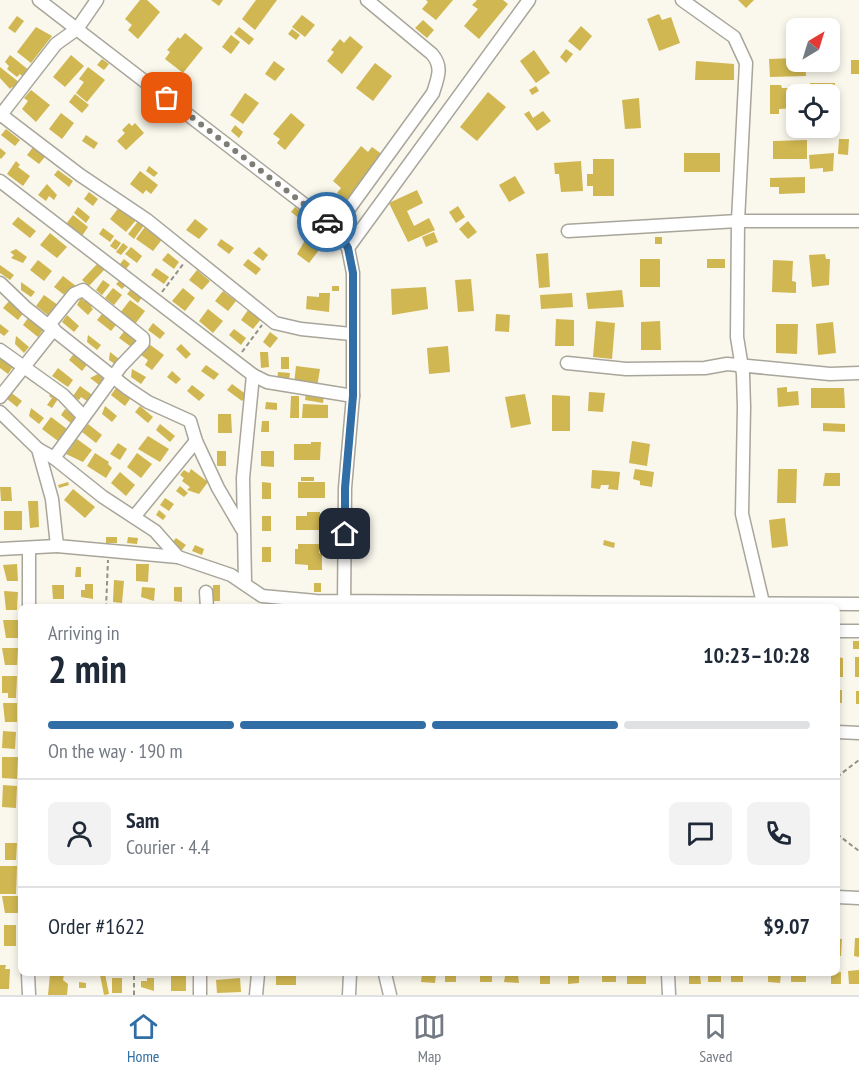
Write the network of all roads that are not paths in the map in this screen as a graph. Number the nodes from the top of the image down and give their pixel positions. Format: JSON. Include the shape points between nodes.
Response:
{"nodes":[{"id":1,"x":39,"y":0,"type":"edge"},
{"id":2,"x":97,"y":0,"type":"edge"},
{"id":3,"x":367,"y":0,"type":"edge"},
{"id":4,"x":530,"y":0,"type":"edge"},
{"id":5,"x":682,"y":0,"type":"edge"},
{"id":6,"x":77,"y":29,"type":"junction"},
{"id":7,"x":0,"y":115,"type":"edge"},
{"id":8,"x":0,"y":181,"type":"edge"},
{"id":9,"x":738,"y":221,"type":"junction"},
{"id":10,"x":859,"y":221,"type":"edge"},
{"id":11,"x":336,"y":228,"type":"junction"},
{"id":12,"x":568,"y":231,"type":"dead end"},
{"id":13,"x":348,"y":248,"type":"junction"},
{"id":14,"x":0,"y":283,"type":"edge"},
{"id":15,"x":51,"y":327,"type":"junction"},
{"id":16,"x":351,"y":334,"type":"junction"},
{"id":17,"x":0,"y":350,"type":"edge"},
{"id":18,"x":567,"y":363,"type":"dead end"},
{"id":19,"x":26,"y":366,"type":"junction"},
{"id":20,"x":741,"y":366,"type":"junction"},
{"id":21,"x":859,"y":374,"type":"edge"},
{"id":22,"x":253,"y":375,"type":"junction"},
{"id":23,"x":114,"y":377,"type":"junction"},
{"id":24,"x":353,"y":396,"type":"junction"},
{"id":25,"x":0,"y":397,"type":"edge"},
{"id":26,"x":0,"y":412,"type":"edge"},
{"id":27,"x":83,"y":416,"type":"junction"},
{"id":28,"x":196,"y":441,"type":"junction"},
{"id":29,"x":38,"y":449,"type":"junction"},
{"id":30,"x":54,"y":458,"type":"junction"},
{"id":31,"x":134,"y":517,"type":"junction"},
{"id":32,"x":243,"y":530,"type":"junction"},
{"id":33,"x":57,"y":546,"type":"junction"},
{"id":34,"x":28,"y":548,"type":"junction"},
{"id":35,"x":0,"y":549,"type":"edge"},
{"id":36,"x":178,"y":557,"type":"junction"},
{"id":37,"x":245,"y":582,"type":"junction"},
{"id":38,"x":206,"y":592,"type":"dead end"},
{"id":39,"x":764,"y":603,"type":"junction"},
{"id":40,"x":29,"y":604,"type":"edge"},
{"id":41,"x":207,"y":604,"type":"edge"},
{"id":42,"x":335,"y":604,"type":"edge"},
{"id":43,"x":344,"y":604,"type":"edge"},
{"id":44,"x":554,"y":604,"type":"edge"},
{"id":45,"x":859,"y":604,"type":"edge"},
{"id":46,"x":840,"y":631,"type":"edge"},
{"id":47,"x":859,"y":631,"type":"edge"},
{"id":48,"x":840,"y":732,"type":"edge"},
{"id":49,"x":859,"y":733,"type":"edge"},
{"id":50,"x":840,"y":897,"type":"edge"},
{"id":51,"x":859,"y":898,"type":"edge"},
{"id":52,"x":28,"y":976,"type":"edge"},
{"id":53,"x":200,"y":976,"type":"edge"},
{"id":54,"x":258,"y":976,"type":"edge"},
{"id":55,"x":350,"y":976,"type":"edge"},
{"id":56,"x":385,"y":976,"type":"edge"},
{"id":57,"x":668,"y":976,"type":"edge"},
{"id":58,"x":29,"y":995,"type":"edge"},
{"id":59,"x":200,"y":995,"type":"edge"},
{"id":60,"x":256,"y":995,"type":"edge"},
{"id":61,"x":349,"y":995,"type":"edge"},
{"id":62,"x":390,"y":995,"type":"edge"},
{"id":63,"x":669,"y":995,"type":"edge"}],
"edges":[{"from":1,"to":6,"type":"street"},
{"from":2,"to":6,"type":"street"},
{"from":3,"to":11,"type":"street","via":[[432,54],[440,70],[433,93]]},
{"from":4,"to":13,"type":"street"},
{"from":5,"to":9,"type":"street","via":[[734,37],[746,63]]},
{"from":6,"to":7,"type":"street","via":[[56,44]]},
{"from":6,"to":11,"type":"street"},
{"from":7,"to":16,"type":"street","via":[[147,220],[267,318],[286,327]]},
{"from":8,"to":22,"type":"street"},
{"from":9,"to":10,"type":"street"},
{"from":9,"to":12,"type":"street"},
{"from":9,"to":20,"type":"street","via":[[737,337]]},
{"from":11,"to":13,"type":"street"},
{"from":13,"to":16,"type":"street","via":[[353,273]]},
{"from":14,"to":15,"type":"street"},
{"from":15,"to":19,"type":"street"},
{"from":15,"to":23,"type":"street"},
{"from":15,"to":23,"type":"street","via":[[74,294],[83,290],[143,338],[140,348]]},
{"from":16,"to":24,"type":"street"},
{"from":17,"to":19,"type":"street"},
{"from":18,"to":20,"type":"street","via":[[626,369]]},
{"from":19,"to":25,"type":"street"},
{"from":19,"to":27,"type":"street"},
{"from":20,"to":21,"type":"street"},
{"from":20,"to":39,"type":"street","via":[[742,514]]},
{"from":22,"to":24,"type":"street","via":[[267,382]]},
{"from":22,"to":32,"type":"street","via":[[243,478]]},
{"from":23,"to":27,"type":"street"},
{"from":23,"to":28,"type":"street","via":[[148,402],[190,421]]},
{"from":24,"to":43,"type":"street","via":[[345,488]]},
{"from":26,"to":29,"type":"street"},
{"from":27,"to":30,"type":"street"},
{"from":28,"to":31,"type":"street"},
{"from":28,"to":32,"type":"street","via":[[230,512]]},
{"from":29,"to":30,"type":"street"},
{"from":29,"to":33,"type":"street","via":[[52,499]]},
{"from":30,"to":31,"type":"street"},
{"from":31,"to":36,"type":"street","via":[[154,531]]},
{"from":32,"to":37,"type":"street"},
{"from":33,"to":34,"type":"street"},
{"from":33,"to":36,"type":"street"},
{"from":34,"to":35,"type":"street"},
{"from":34,"to":40,"type":"street"},
{"from":36,"to":37,"type":"street"},
{"from":37,"to":42,"type":"street","via":[[262,596]]},
{"from":38,"to":41,"type":"street"},
{"from":39,"to":44,"type":"street"},
{"from":39,"to":45,"type":"street"},
{"from":46,"to":47,"type":"street"},
{"from":48,"to":49,"type":"street"},
{"from":50,"to":51,"type":"street"},
{"from":52,"to":58,"type":"street"},
{"from":53,"to":59,"type":"street"},
{"from":54,"to":60,"type":"street"},
{"from":55,"to":61,"type":"street"},
{"from":56,"to":62,"type":"street"},
{"from":57,"to":63,"type":"street"}]}
